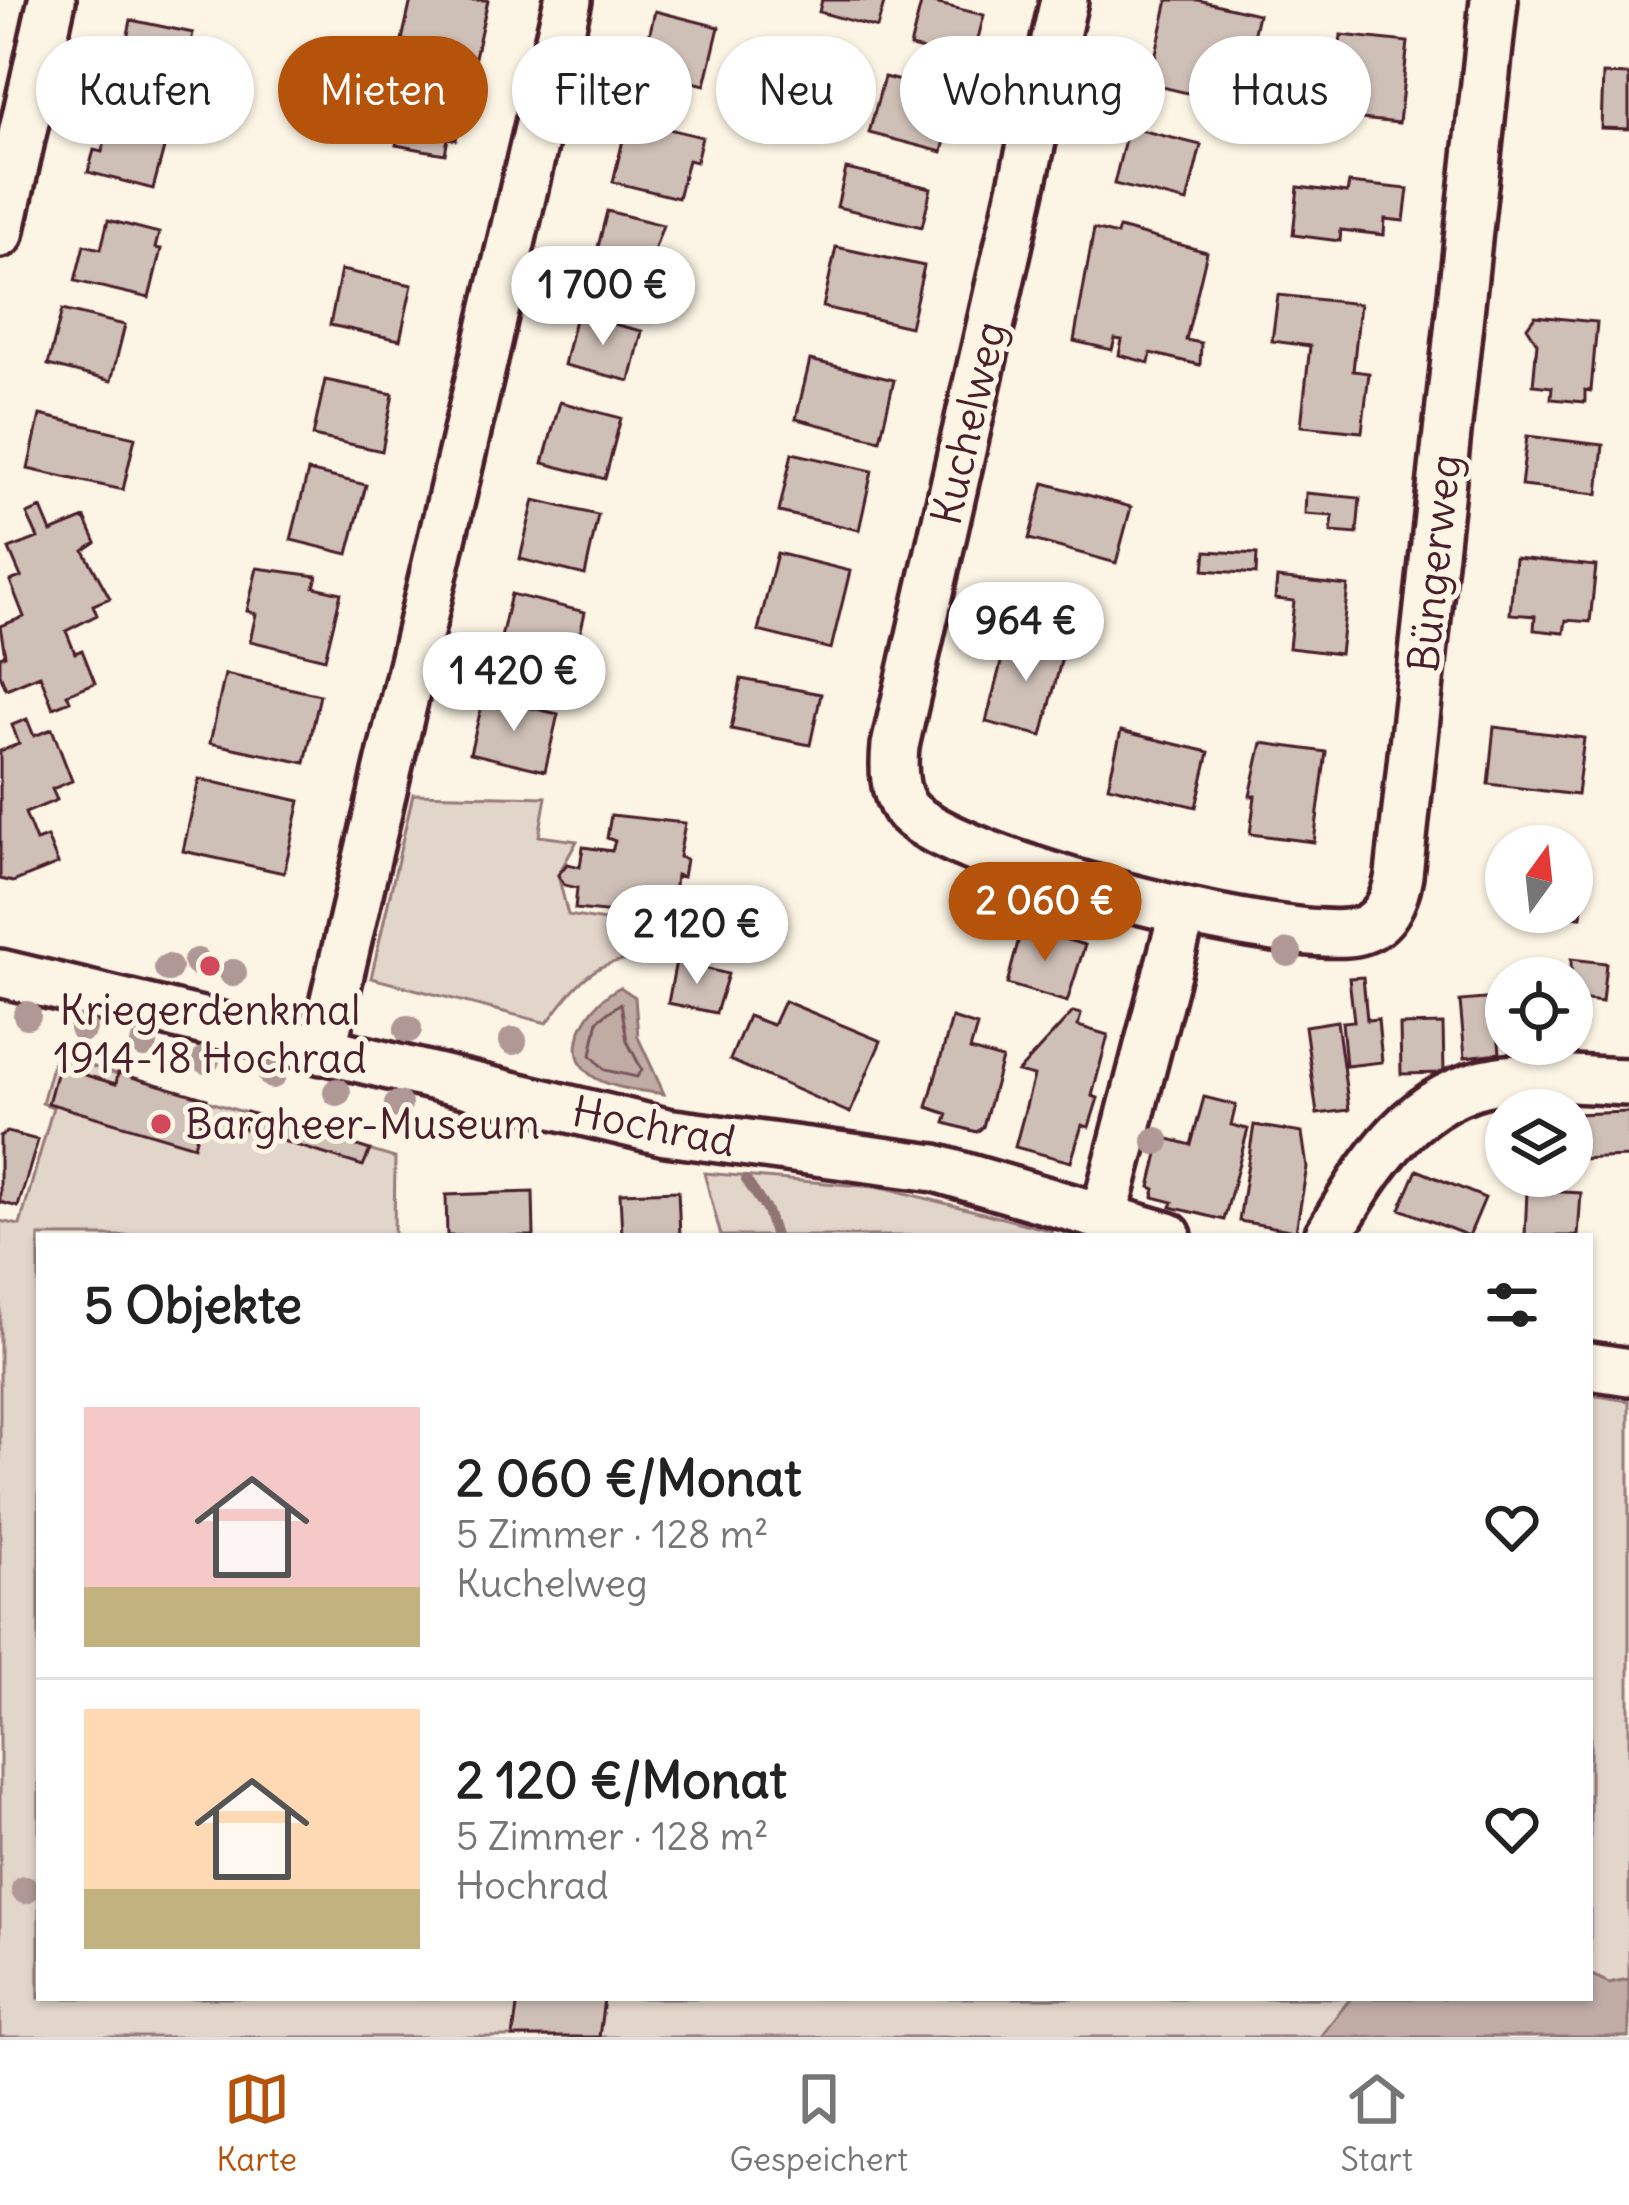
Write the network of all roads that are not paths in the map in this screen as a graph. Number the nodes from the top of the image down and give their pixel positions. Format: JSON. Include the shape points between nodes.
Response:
{"nodes":[{"id":1,"x":52,"y":0,"type":"edge"},
{"id":2,"x":568,"y":0,"type":"edge"},
{"id":3,"x":1064,"y":0,"type":"edge"},
{"id":4,"x":1494,"y":0,"type":"edge"},
{"id":5,"x":0,"y":234,"type":"edge"},
{"id":6,"x":1183,"y":911,"type":"junction"},
{"id":7,"x":0,"y":974,"type":"edge"},
{"id":8,"x":322,"y":1051,"type":"junction"},
{"id":9,"x":1629,"y":1082,"type":"edge"},
{"id":10,"x":1104,"y":1216,"type":"junction"},
{"id":11,"x":1158,"y":1233,"type":"edge"},
{"id":12,"x":1330,"y":1233,"type":"edge"},
{"id":13,"x":1593,"y":1366,"type":"edge"},
{"id":14,"x":1629,"y":1372,"type":"edge"}],
"edges":[{"from":1,"to":5,"type":"street"},
{"from":2,"to":8,"type":"street"},
{"from":3,"to":6,"type":"street","name":"Kuchelweg","via":[[893,775],[904,807],[927,827],[1063,879]]},
{"from":4,"to":6,"type":"street","name":"Büngerweg","via":[[1394,900],[1360,931],[1329,934]]},
{"from":6,"to":10,"type":"street"},
{"from":7,"to":8,"type":"street","name":"Hochrad"},
{"from":8,"to":10,"type":"street","name":"Hochrad","via":[[666,1132],[916,1164]]},
{"from":9,"to":12,"type":"street","via":[[1499,1080],[1433,1105],[1396,1133]]},
{"from":10,"to":11,"type":"street","name":"Hochrad"},
{"from":13,"to":14,"type":"street"}]}
